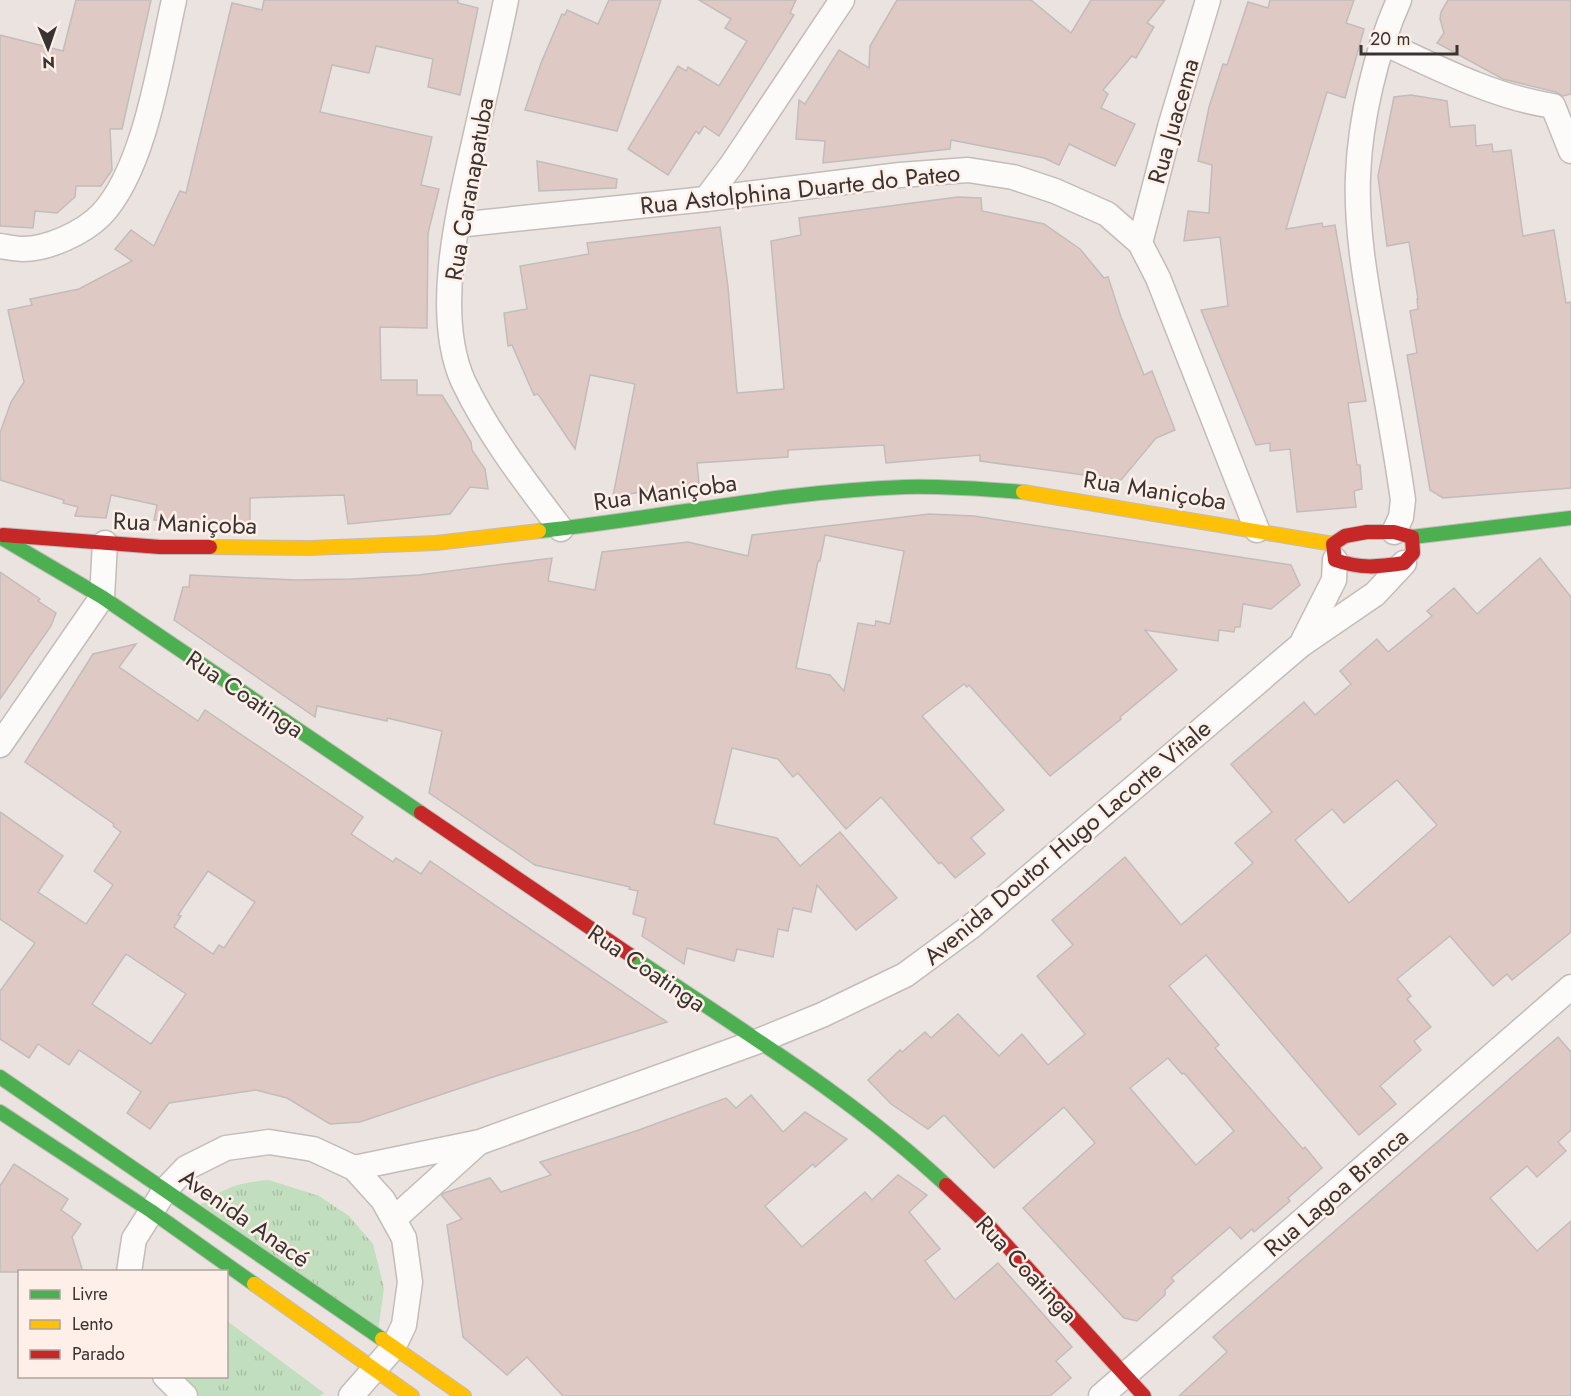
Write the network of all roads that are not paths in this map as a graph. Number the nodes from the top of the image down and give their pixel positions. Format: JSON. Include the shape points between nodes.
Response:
{"nodes":[{"id":1,"x":174,"y":0,"type":"edge"},
{"id":2,"x":506,"y":0,"type":"edge"},
{"id":3,"x":842,"y":0,"type":"edge"},
{"id":4,"x":1208,"y":0,"type":"edge"},
{"id":5,"x":1400,"y":0,"type":"edge"},
{"id":6,"x":1384,"y":43,"type":"junction"},
{"id":7,"x":1562,"y":104,"type":"edge"},
{"id":8,"x":1571,"y":151,"type":"edge"},
{"id":9,"x":706,"y":199,"type":"junction"},
{"id":10,"x":457,"y":225,"type":"junction"},
{"id":11,"x":1140,"y":243,"type":"junction"},
{"id":12,"x":0,"y":246,"type":"edge"},
{"id":13,"x":1571,"y":518,"type":"edge"},
{"id":14,"x":561,"y":529,"type":"junction"},
{"id":15,"x":1257,"y":530,"type":"junction"},
{"id":16,"x":1403,"y":535,"type":"junction"},
{"id":17,"x":0,"y":536,"type":"edge"},
{"id":18,"x":105,"y":543,"type":"junction"},
{"id":19,"x":1334,"y":552,"type":"junction"},
{"id":20,"x":1404,"y":562,"type":"junction"},
{"id":21,"x":102,"y":597,"type":"junction"},
{"id":22,"x":1302,"y":644,"type":"junction"},
{"id":23,"x":0,"y":745,"type":"edge"},
{"id":24,"x":1571,"y":987,"type":"edge"},
{"id":25,"x":756,"y":1042,"type":"junction"},
{"id":26,"x":0,"y":1077,"type":"edge"},
{"id":27,"x":0,"y":1112,"type":"edge"},
{"id":28,"x":480,"y":1142,"type":"junction"},
{"id":29,"x":354,"y":1168,"type":"junction"},
{"id":30,"x":165,"y":1190,"type":"junction"},
{"id":31,"x":151,"y":1211,"type":"junction"},
{"id":32,"x":394,"y":1219,"type":"junction"},
{"id":33,"x":129,"y":1270,"type":"edge"},
{"id":34,"x":393,"y":1348,"type":"junction"},
{"id":35,"x":376,"y":1369,"type":"junction"},
{"id":36,"x":1125,"y":1375,"type":"junction"},
{"id":37,"x":166,"y":1378,"type":"edge"},
{"id":38,"x":185,"y":1396,"type":"edge"},
{"id":39,"x":351,"y":1396,"type":"edge"},
{"id":40,"x":412,"y":1396,"type":"edge"},
{"id":41,"x":464,"y":1396,"type":"edge"},
{"id":42,"x":1101,"y":1396,"type":"edge"},
{"id":43,"x":1144,"y":1396,"type":"edge"}],
"edges":[{"from":1,"to":12,"type":"street","via":[[143,134],[122,186],[100,215],[66,240],[24,249]]},
{"from":2,"to":10,"type":"street","name":"Rua Caranapatuba"},
{"from":3,"to":9,"type":"street"},
{"from":4,"to":11,"type":"street","name":"Rua Juacema"},
{"from":5,"to":6,"type":"street"},
{"from":6,"to":7,"type":"street","via":[[1492,90],[1528,102]]},
{"from":6,"to":16,"type":"street","via":[[1363,132],[1358,176],[1359,223],[1366,287],[1403,500]]},
{"from":7,"to":8,"type":"street"},
{"from":9,"to":10,"type":"street","name":"Rua Astolphina Duarte do Pateo"},
{"from":9,"to":11,"type":"street","name":"Rua Astolphina Duarte do Pateo","via":[[968,170],[1012,177],[1055,191],[1107,214]]},
{"from":10,"to":14,"type":"street","name":"Rua Caranapatuba","via":[[450,276],[450,334],[463,379],[492,432]]},
{"from":11,"to":15,"type":"street","name":"Rua Astolphina Duarte do Pateo","via":[[1158,278]]},
{"from":13,"to":16,"type":"street"},
{"from":14,"to":15,"type":"street","name":"Rua Maniçoba","via":[[812,494],[905,487],[1026,492]]},
{"from":14,"to":18,"type":"street","name":"Rua Maniçoba","via":[[436,543],[310,548]]},
{"from":15,"to":19,"type":"street","name":"Rua Maniçoba"},
{"from":16,"to":19,"type":"street","via":[[1367,532],[1344,536]]},
{"from":16,"to":20,"type":"street","via":[[1413,553]]},
{"from":17,"to":18,"type":"street","name":"Rua Maniçoba"},
{"from":17,"to":21,"type":"street","name":"Rua Coatinga"},
{"from":18,"to":21,"type":"street"},
{"from":19,"to":20,"type":"street","name":"Rua Maniçoba","via":[[1353,566]]},
{"from":19,"to":22,"type":"street","name":"Avenida Doutor Hugo Lacorte Vitale","via":[[1334,580]]},
{"from":20,"to":22,"type":"street","name":"Avenida Doutor Hugo Lacorte Vitale","via":[[1375,594]]},
{"from":21,"to":23,"type":"street"},
{"from":21,"to":25,"type":"street","name":"Rua Coatinga"},
{"from":22,"to":25,"type":"street","name":"Avenida Doutor Hugo Lacorte Vitale","via":[[972,925],[905,975]]},
{"from":24,"to":36,"type":"street","name":"Rua Lagoa Branca"},
{"from":25,"to":28,"type":"street","name":"Avenida Doutor Hugo Lacorte Vitale"},
{"from":25,"to":36,"type":"street","name":"Rua Coatinga","via":[[835,1094],[925,1166],[988,1226]]},
{"from":26,"to":30,"type":"street","name":"Avenida Anacé"},
{"from":27,"to":31,"type":"street","name":"Avenida Anacé"},
{"from":28,"to":29,"type":"street","name":"Avenida Doutor Hugo Lacorte Vitale"},
{"from":28,"to":32,"type":"street","name":"Avenida Doutor Hugo Lacorte Vitale"},
{"from":29,"to":30,"type":"street","via":[[313,1149],[269,1142],[226,1149],[186,1168]]},
{"from":29,"to":32,"type":"street","via":[[383,1200]]},
{"from":30,"to":31,"type":"street"},
{"from":30,"to":34,"type":"street","name":"Avenida Anacé"},
{"from":31,"to":33,"type":"street","via":[[134,1239]]},
{"from":31,"to":35,"type":"street","name":"Avenida Anacé"},
{"from":32,"to":34,"type":"street","via":[[404,1238],[410,1282],[404,1325]]},
{"from":34,"to":35,"type":"street"},
{"from":34,"to":41,"type":"street","name":"Avenida Anacé"},
{"from":35,"to":39,"type":"street"},
{"from":35,"to":40,"type":"street","name":"Avenida Anacé"},
{"from":36,"to":42,"type":"street","name":"Rua Lagoa Branca"},
{"from":36,"to":43,"type":"street","name":"Rua Coatinga"},
{"from":37,"to":38,"type":"street"}]}
